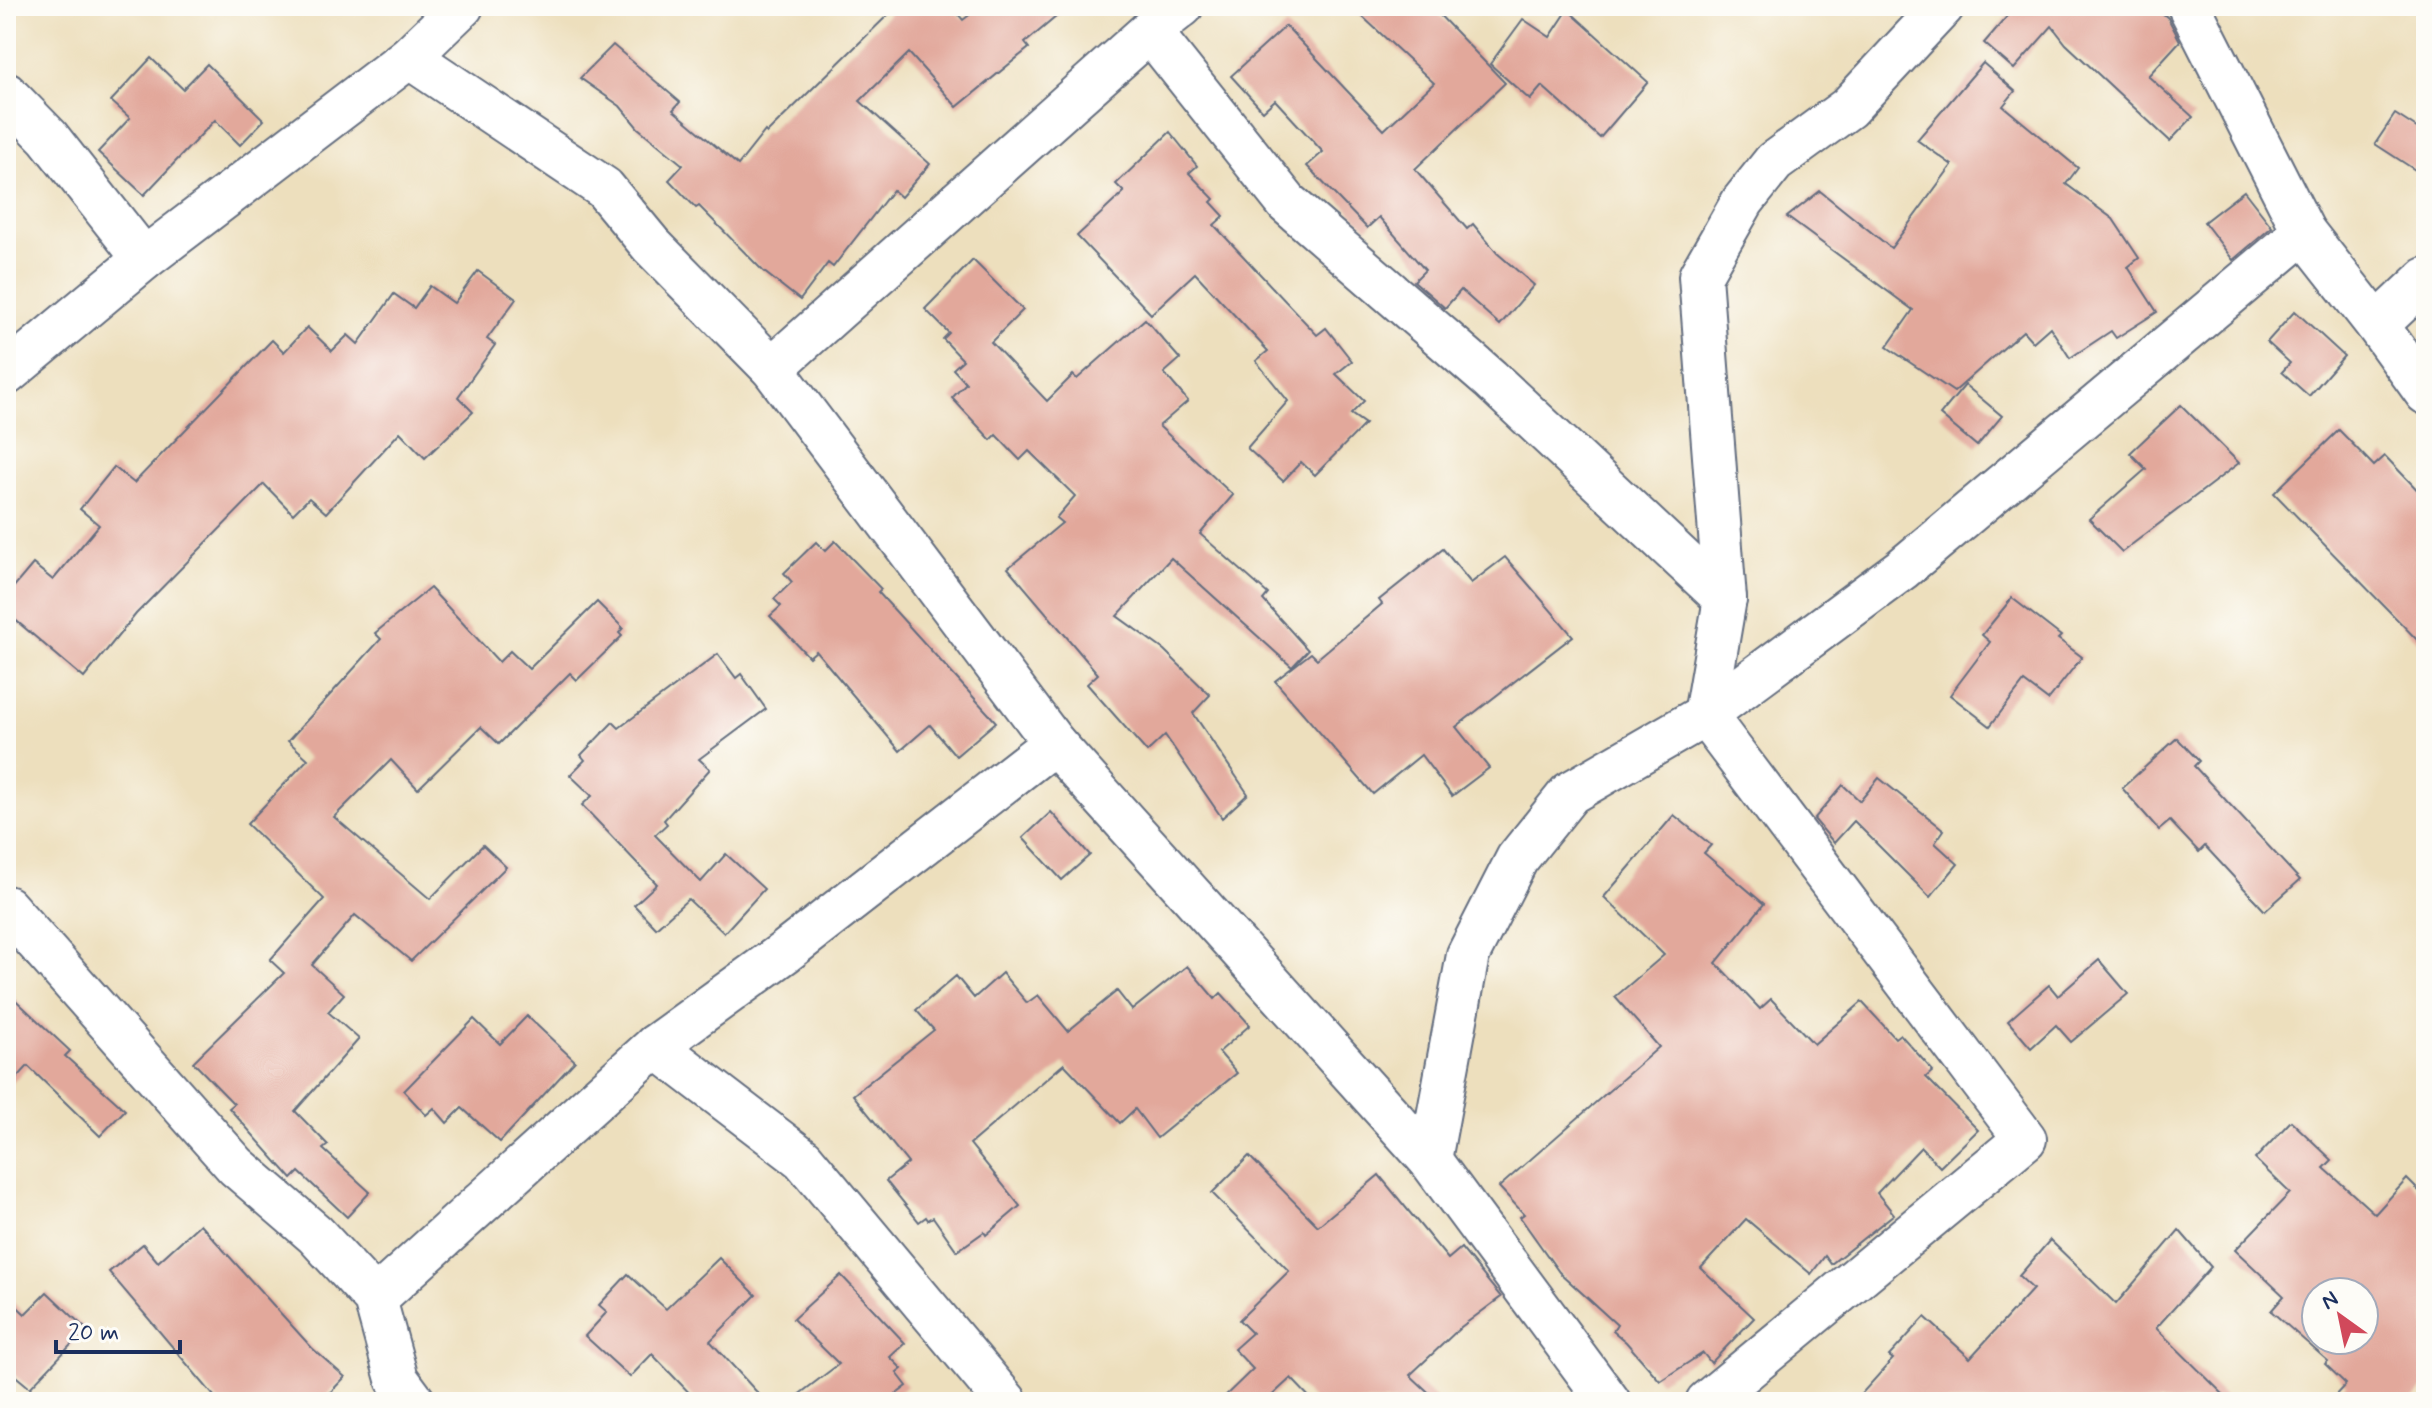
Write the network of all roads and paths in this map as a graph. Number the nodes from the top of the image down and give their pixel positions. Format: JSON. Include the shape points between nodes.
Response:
{"nodes":[{"id":1,"x":462,"y":6,"type":"edge"},
{"id":2,"x":1943,"y":6,"type":"edge"},
{"id":3,"x":2189,"y":6,"type":"edge"},
{"id":4,"x":1166,"y":19,"type":"edge"},
{"id":5,"x":409,"y":57,"type":"junction"},
{"id":6,"x":6,"y":94,"type":"edge"},
{"id":7,"x":2304,"y":232,"type":"junction"},
{"id":8,"x":144,"y":259,"type":"junction"},
{"id":9,"x":2426,"y":279,"type":"edge"},
{"id":10,"x":2377,"y":325,"type":"junction"},
{"id":11,"x":772,"y":368,"type":"junction"},
{"id":12,"x":6,"y":374,"type":"edge"},
{"id":13,"x":2426,"y":393,"type":"edge"},
{"id":14,"x":1725,"y":599,"type":"junction"},
{"id":15,"x":1705,"y":715,"type":"junction"},
{"id":16,"x":1054,"y":743,"type":"junction"},
{"id":17,"x":6,"y":907,"type":"edge"},
{"id":18,"x":655,"y":1046,"type":"junction"},
{"id":19,"x":1430,"y":1160,"type":"junction"},
{"id":20,"x":375,"y":1299,"type":"junction"},
{"id":21,"x":414,"y":1402,"type":"edge"},
{"id":22,"x":1006,"y":1402,"type":"edge"},
{"id":23,"x":1609,"y":1402,"type":"edge"},
{"id":24,"x":1707,"y":1402,"type":"edge"}],
"edges":[{"from":1,"to":5,"type":"street"},
{"from":2,"to":14,"type":"street","via":[[1848,108],[1774,162],[1743,201],[1700,276]]},
{"from":3,"to":7,"type":"street"},
{"from":4,"to":11,"type":"street"},
{"from":4,"to":14,"type":"street","via":[[1287,203],[1490,379]]},
{"from":5,"to":8,"type":"street"},
{"from":5,"to":11,"type":"street","via":[[604,188],[651,245]]},
{"from":6,"to":8,"type":"street","via":[[48,137]]},
{"from":7,"to":10,"type":"street"},
{"from":7,"to":15,"type":"street","via":[[1902,569]]},
{"from":8,"to":12,"type":"street"},
{"from":9,"to":10,"type":"street"},
{"from":10,"to":13,"type":"street"},
{"from":11,"to":16,"type":"street"},
{"from":14,"to":15,"type":"street"},
{"from":15,"to":19,"type":"street","via":[[1570,793],[1517,859],[1468,955]]},
{"from":15,"to":24,"type":"street","via":[[2025,1139]]},
{"from":16,"to":18,"type":"street"},
{"from":16,"to":19,"type":"street"},
{"from":17,"to":20,"type":"street","via":[[236,1166],[315,1234]]},
{"from":18,"to":20,"type":"street"},
{"from":18,"to":22,"type":"street","via":[[803,1159]]},
{"from":19,"to":23,"type":"street"},
{"from":20,"to":21,"type":"street","via":[[397,1379]]}]}
